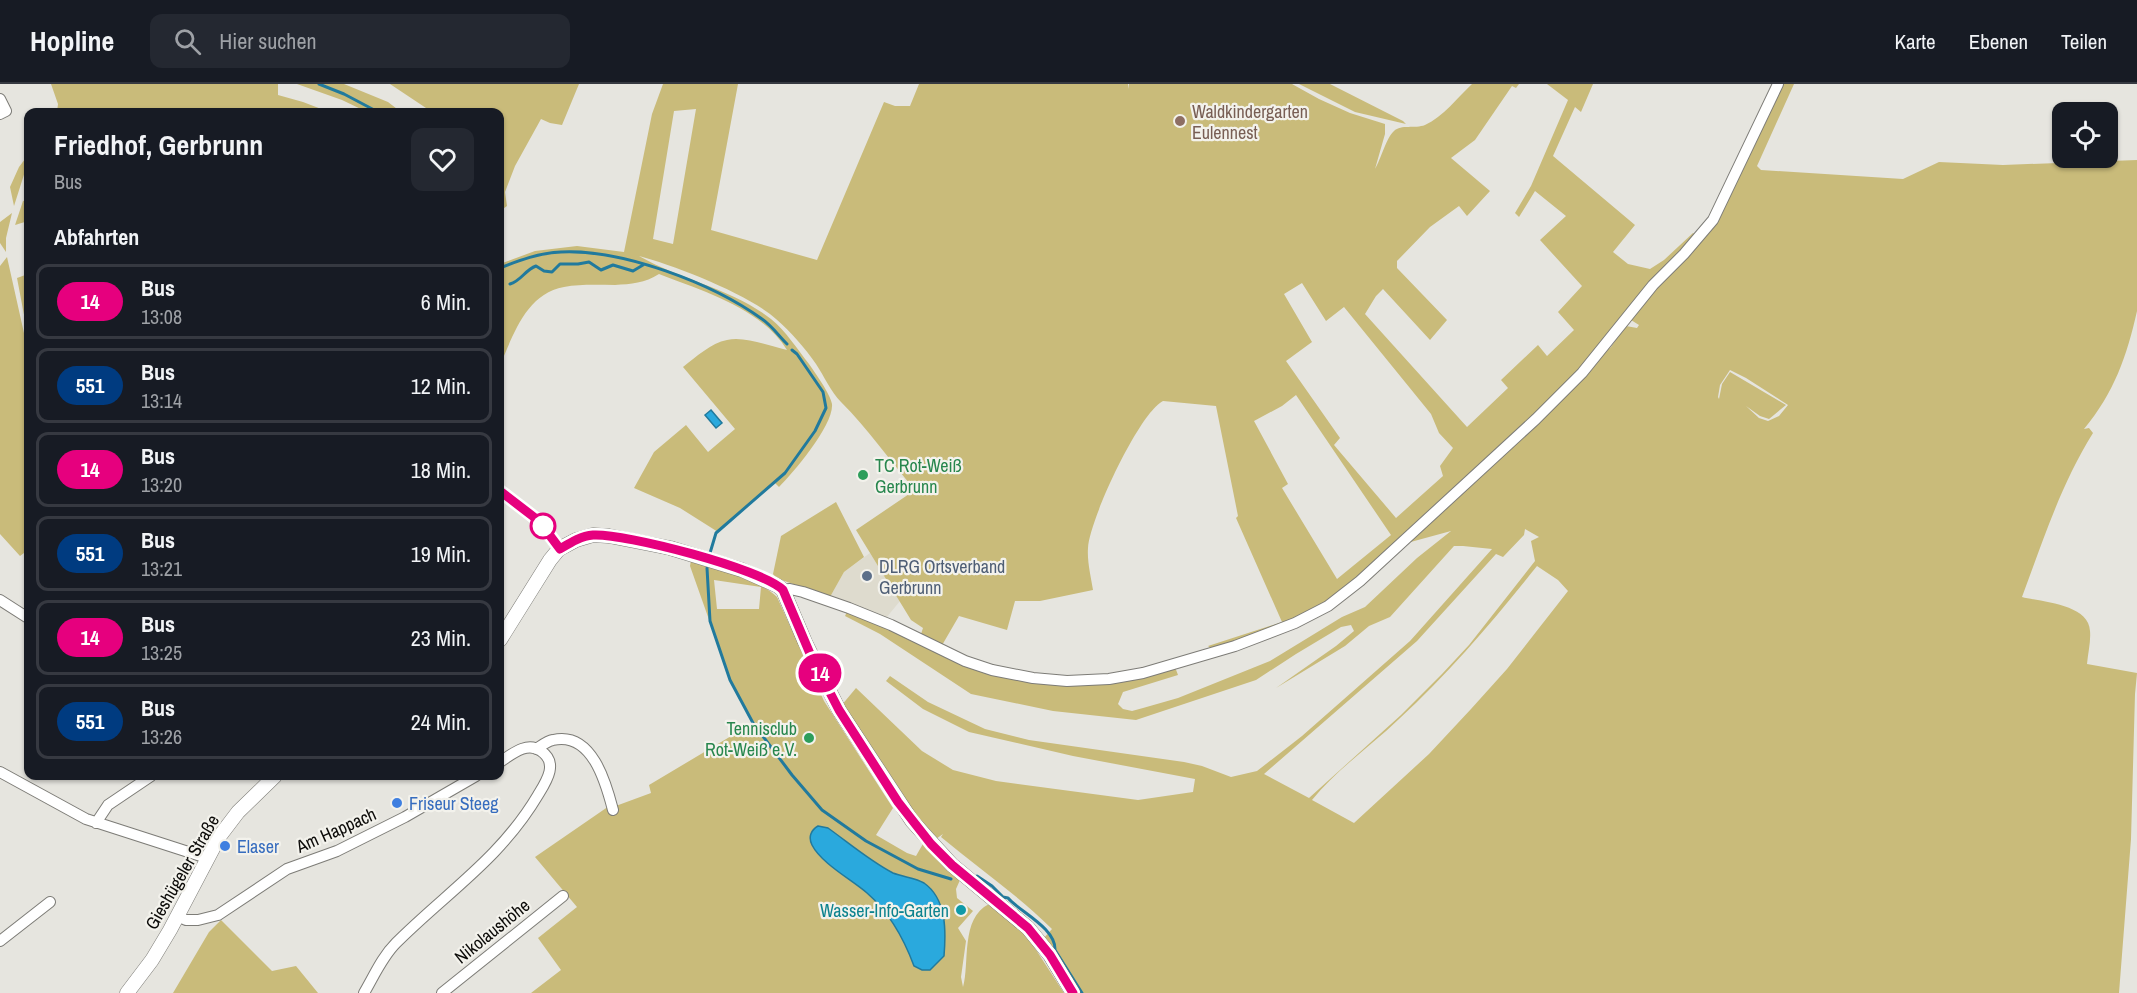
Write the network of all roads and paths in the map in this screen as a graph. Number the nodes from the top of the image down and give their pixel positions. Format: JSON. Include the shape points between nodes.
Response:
{"nodes":[{"id":1,"x":1778,"y":84,"type":"edge"},
{"id":2,"x":0,"y":99,"type":"edge"},
{"id":3,"x":0,"y":114,"type":"edge"},
{"id":4,"x":504,"y":494,"type":"edge"},
{"id":5,"x":560,"y":549,"type":"junction"},
{"id":6,"x":776,"y":586,"type":"junction"},
{"id":7,"x":0,"y":600,"type":"edge"},
{"id":8,"x":24,"y":615,"type":"edge"},
{"id":9,"x":504,"y":634,"type":"edge"},
{"id":10,"x":536,"y":748,"type":"junction"},
{"id":11,"x":504,"y":759,"type":"edge"},
{"id":12,"x":0,"y":772,"type":"edge"},
{"id":13,"x":145,"y":780,"type":"edge"},
{"id":14,"x":271,"y":780,"type":"edge"},
{"id":15,"x":469,"y":780,"type":"edge"},
{"id":16,"x":613,"y":810,"type":"dead end"},
{"id":17,"x":96,"y":823,"type":"junction"},
{"id":18,"x":207,"y":858,"type":"junction"},
{"id":19,"x":563,"y":896,"type":"dead end"},
{"id":20,"x":50,"y":902,"type":"dead end"},
{"id":21,"x":177,"y":916,"type":"junction"},
{"id":22,"x":1,"y":937,"type":"edge"},
{"id":23,"x":127,"y":993,"type":"edge"},
{"id":24,"x":364,"y":993,"type":"edge"},
{"id":25,"x":442,"y":993,"type":"edge"},
{"id":26,"x":1072,"y":993,"type":"edge"}],
"edges":[{"from":1,"to":6,"type":"street","via":[[1713,220],[1653,285],[1604,347],[1555,401],[1360,581],[1328,606],[1295,623],[1235,646],[1143,673],[1067,681],[992,670],[849,608]]},
{"from":2,"to":3,"type":"street","via":[[6,111]]},
{"from":4,"to":5,"type":"street","via":[[539,521]]},
{"from":5,"to":6,"type":"street","via":[[593,535],[609,536],[670,548]]},
{"from":5,"to":9,"type":"street"},
{"from":6,"to":26,"type":"street","via":[[839,710],[898,802],[952,865],[1028,928],[1050,955]]},
{"from":7,"to":8,"type":"street"},
{"from":10,"to":11,"type":"street","via":[[520,749]]},
{"from":10,"to":16,"type":"street","via":[[563,739],[586,749],[602,773]]},
{"from":10,"to":24,"type":"street","via":[[547,758],[550,773],[528,812],[482,866],[396,943]]},
{"from":12,"to":17,"type":"street"},
{"from":13,"to":17,"type":"street","via":[[108,805]]},
{"from":14,"to":18,"type":"street","name":"Gieshügeler Straße","via":[[238,812]]},
{"from":15,"to":21,"type":"street","name":"Am Happach","via":[[405,817],[287,869],[218,915],[198,920]]},
{"from":17,"to":18,"type":"street"},
{"from":18,"to":21,"type":"street","name":"Gieshügeler Straße"},
{"from":19,"to":25,"type":"street","name":"Nikolaushöhe"},
{"from":20,"to":22,"type":"street"},
{"from":21,"to":23,"type":"street","name":"Gieshügeler Straße"}]}
